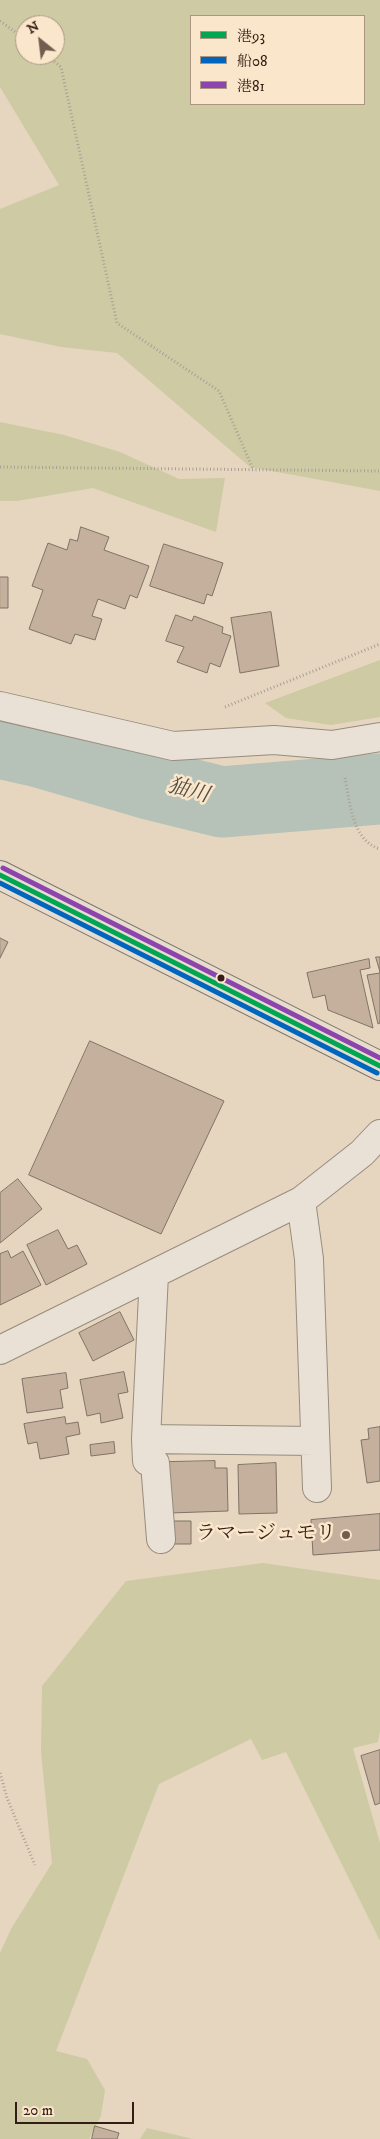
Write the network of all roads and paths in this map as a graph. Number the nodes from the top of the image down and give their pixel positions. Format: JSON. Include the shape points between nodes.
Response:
{"nodes":[{"id":1,"x":0,"y":20,"type":"edge"},
{"id":2,"x":15,"y":31,"type":"edge"},
{"id":3,"x":58,"y":65,"type":"edge"},
{"id":4,"x":0,"y":467,"type":"edge"},
{"id":5,"x":253,"y":469,"type":"junction"},
{"id":6,"x":380,"y":472,"type":"edge"},
{"id":7,"x":380,"y":644,"type":"edge"},
{"id":8,"x":0,"y":706,"type":"edge"},
{"id":9,"x":229,"y":713,"type":"dead end"},
{"id":10,"x":380,"y":737,"type":"edge"},
{"id":11,"x":345,"y":776,"type":"dead end"},
{"id":12,"x":380,"y":849,"type":"edge"},
{"id":13,"x":0,"y":875,"type":"edge"},
{"id":14,"x":380,"y":1066,"type":"edge"},
{"id":15,"x":380,"y":1134,"type":"edge"},
{"id":16,"x":302,"y":1201,"type":"junction"},
{"id":17,"x":154,"y":1274,"type":"junction"},
{"id":18,"x":0,"y":1350,"type":"edge"},
{"id":19,"x":315,"y":1441,"type":"junction"},
{"id":20,"x":146,"y":1450,"type":"junction"},
{"id":21,"x":317,"y":1488,"type":"dead end"},
{"id":22,"x":161,"y":1539,"type":"dead end"},
{"id":23,"x":0,"y":1773,"type":"edge"},
{"id":24,"x":35,"y":1865,"type":"dead end"}],
"edges":[{"from":1,"to":2,"type":"path"},
{"from":3,"to":5,"type":"path","via":[[117,323],[219,391]]},
{"from":4,"to":5,"type":"path"},
{"from":5,"to":6,"type":"path"},
{"from":7,"to":9,"type":"path","via":[[221,708]]},
{"from":8,"to":10,"type":"street","via":[[173,746],[274,740],[332,745]]},
{"from":11,"to":12,"type":"path","via":[[354,824],[371,847]]},
{"from":13,"to":14,"type":"main road"},
{"from":15,"to":16,"type":"street"},
{"from":16,"to":17,"type":"street"},
{"from":16,"to":19,"type":"street","via":[[309,1259]]},
{"from":17,"to":18,"type":"street"},
{"from":17,"to":20,"type":"street"},
{"from":19,"to":20,"type":"street"},
{"from":19,"to":21,"type":"street"},
{"from":20,"to":22,"type":"street","via":[[155,1463]]},
{"from":23,"to":24,"type":"path"}]}
